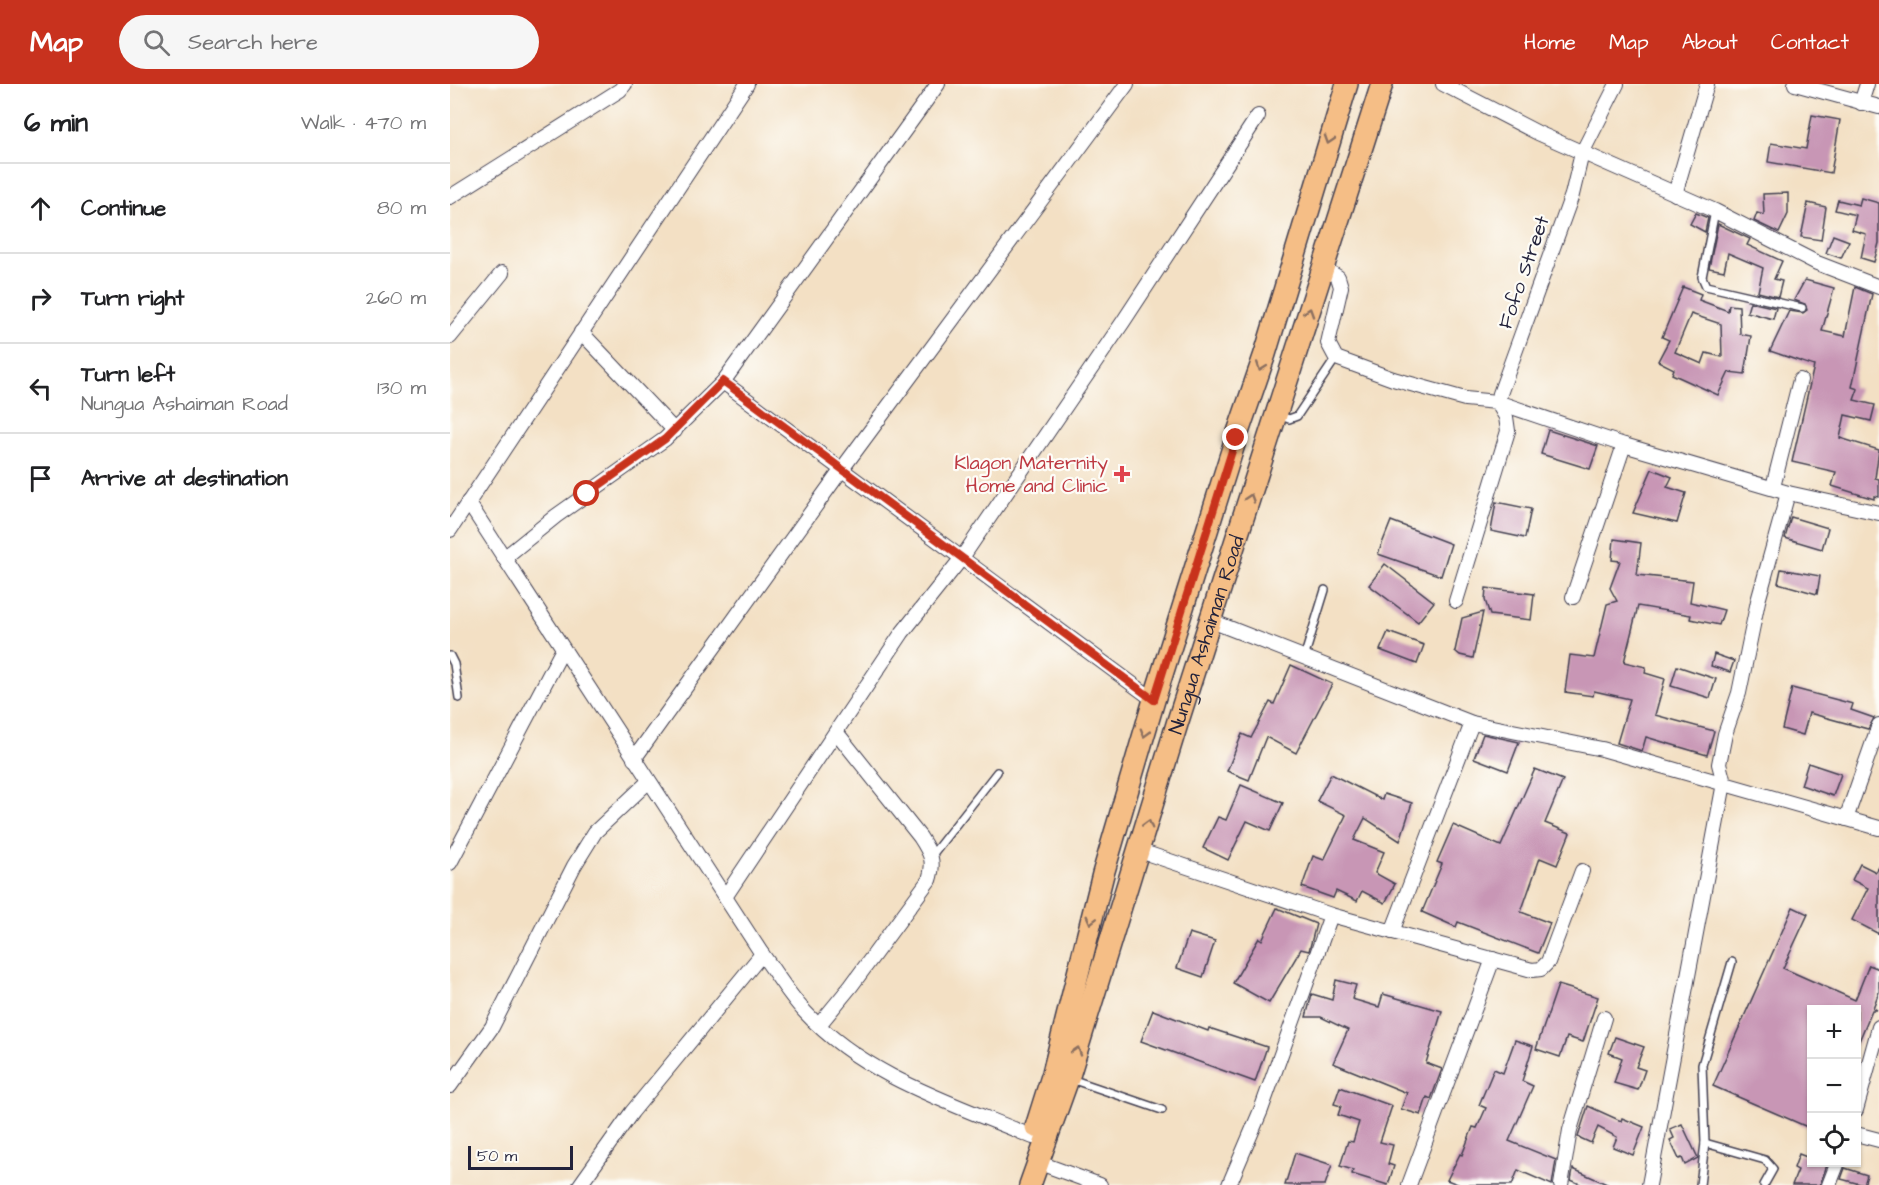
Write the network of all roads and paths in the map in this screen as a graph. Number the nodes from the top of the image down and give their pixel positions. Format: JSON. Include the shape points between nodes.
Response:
{"nodes":[{"id":1,"x":625,"y":84,"type":"edge"},
{"id":2,"x":747,"y":84,"type":"edge"},
{"id":3,"x":938,"y":84,"type":"edge"},
{"id":4,"x":1128,"y":84,"type":"edge"},
{"id":5,"x":1347,"y":84,"type":"edge"},
{"id":6,"x":1382,"y":84,"type":"edge"},
{"id":7,"x":1443,"y":84,"type":"edge"},
{"id":8,"x":1617,"y":84,"type":"edge"},
{"id":9,"x":1707,"y":84,"type":"edge"},
{"id":10,"x":1796,"y":84,"type":"edge"},
{"id":11,"x":1867,"y":84,"type":"edge"},
{"id":12,"x":1861,"y":103,"type":"junction"},
{"id":13,"x":1879,"y":107,"type":"edge"},
{"id":14,"x":1258,"y":116,"type":"dead end"},
{"id":15,"x":1582,"y":153,"type":"junction"},
{"id":16,"x":1675,"y":194,"type":"junction"},
{"id":17,"x":450,"y":197,"type":"edge"},
{"id":18,"x":1715,"y":211,"type":"junction"},
{"id":19,"x":1323,"y":268,"type":"junction"},
{"id":20,"x":502,"y":273,"type":"dead end"},
{"id":21,"x":1879,"y":287,"type":"edge"},
{"id":22,"x":1802,"y":308,"type":"dead end"},
{"id":23,"x":581,"y":332,"type":"junction"},
{"id":24,"x":450,"y":338,"type":"edge"},
{"id":25,"x":1335,"y":358,"type":"junction"},
{"id":26,"x":1800,"y":380,"type":"dead end"},
{"id":27,"x":723,"y":381,"type":"junction"},
{"id":28,"x":1497,"y":402,"type":"junction"},
{"id":29,"x":1276,"y":414,"type":"junction"},
{"id":30,"x":675,"y":431,"type":"junction"},
{"id":31,"x":1624,"y":445,"type":"junction"},
{"id":32,"x":842,"y":469,"type":"junction"},
{"id":33,"x":1773,"y":487,"type":"junction"},
{"id":34,"x":1788,"y":493,"type":"junction"},
{"id":35,"x":468,"y":502,"type":"junction"},
{"id":36,"x":1879,"y":513,"type":"edge"},
{"id":37,"x":450,"y":530,"type":"edge"},
{"id":38,"x":504,"y":558,"type":"junction"},
{"id":39,"x":961,"y":559,"type":"junction"},
{"id":40,"x":1326,"y":590,"type":"dead end"},
{"id":41,"x":1573,"y":597,"type":"dead end"},
{"id":42,"x":1456,"y":601,"type":"dead end"},
{"id":43,"x":1212,"y":618,"type":"junction"},
{"id":44,"x":563,"y":649,"type":"junction"},
{"id":45,"x":450,"y":656,"type":"edge"},
{"id":46,"x":1304,"y":658,"type":"junction"},
{"id":47,"x":459,"y":698,"type":"dead end"},
{"id":48,"x":1154,"y":700,"type":"junction"},
{"id":49,"x":1472,"y":723,"type":"junction"},
{"id":50,"x":1879,"y":725,"type":"edge"},
{"id":51,"x":837,"y":734,"type":"junction"},
{"id":52,"x":634,"y":759,"type":"junction"},
{"id":53,"x":997,"y":772,"type":"dead end"},
{"id":54,"x":648,"y":782,"type":"junction"},
{"id":55,"x":1724,"y":783,"type":"junction"},
{"id":56,"x":1846,"y":819,"type":"junction"},
{"id":57,"x":1879,"y":828,"type":"edge"},
{"id":58,"x":1140,"y":851,"type":"junction"},
{"id":59,"x":932,"y":855,"type":"junction"},
{"id":60,"x":450,"y":863,"type":"edge"},
{"id":61,"x":1582,"y":871,"type":"dead end"},
{"id":62,"x":724,"y":897,"type":"junction"},
{"id":63,"x":1331,"y":915,"type":"junction"},
{"id":64,"x":1392,"y":932,"type":"junction"},
{"id":65,"x":762,"y":954,"type":"junction"},
{"id":66,"x":1493,"y":959,"type":"junction"},
{"id":67,"x":1732,"y":962,"type":"dead end"},
{"id":68,"x":1604,"y":1018,"type":"dead end"},
{"id":69,"x":819,"y":1025,"type":"junction"},
{"id":70,"x":1879,"y":1027,"type":"edge"},
{"id":71,"x":1068,"y":1079,"type":"junction"},
{"id":72,"x":450,"y":1086,"type":"edge"},
{"id":73,"x":1861,"y":1095,"type":"edge"},
{"id":74,"x":1162,"y":1110,"type":"dead end"},
{"id":75,"x":1861,"y":1135,"type":"edge"},
{"id":76,"x":1039,"y":1138,"type":"junction"},
{"id":77,"x":1879,"y":1140,"type":"edge"},
{"id":78,"x":1705,"y":1143,"type":"junction"},
{"id":79,"x":1037,"y":1162,"type":"junction"},
{"id":80,"x":1836,"y":1167,"type":"edge"},
{"id":81,"x":580,"y":1185,"type":"edge"},
{"id":82,"x":1018,"y":1185,"type":"edge"},
{"id":83,"x":1030,"y":1185,"type":"edge"},
{"id":84,"x":1100,"y":1185,"type":"edge"},
{"id":85,"x":1229,"y":1185,"type":"edge"},
{"id":86,"x":1409,"y":1185,"type":"edge"},
{"id":87,"x":1561,"y":1185,"type":"edge"},
{"id":88,"x":1649,"y":1185,"type":"edge"},
{"id":89,"x":1700,"y":1185,"type":"edge"},
{"id":90,"x":1764,"y":1185,"type":"edge"},
{"id":91,"x":1829,"y":1185,"type":"edge"}],
"edges":[{"from":1,"to":17,"type":"street"},
{"from":2,"to":23,"type":"street"},
{"from":3,"to":27,"type":"street"},
{"from":4,"to":32,"type":"street"},
{"from":5,"to":48,"type":"main road","name":"Nungua Ashaiman Road","one_way":true},
{"from":6,"to":19,"type":"main road","name":"Nungua Ashaiman Road"},
{"from":7,"to":15,"type":"street"},
{"from":8,"to":15,"type":"street","name":"Fofo Street"},
{"from":9,"to":16,"type":"street"},
{"from":10,"to":12,"type":"street"},
{"from":11,"to":12,"type":"street"},
{"from":12,"to":13,"type":"street"},
{"from":14,"to":39,"type":"street"},
{"from":15,"to":16,"type":"street"},
{"from":15,"to":28,"type":"street","name":"Fofo Street","via":[[1572,195]]},
{"from":16,"to":18,"type":"street"},
{"from":18,"to":21,"type":"street","via":[[1817,263]]},
{"from":18,"to":22,"type":"lane","via":[[1702,277],[1706,286]]},
{"from":19,"to":25,"type":"street","via":[[1338,277],[1341,287],[1328,343]]},
{"from":29,"to":19,"type":"main road","name":"Nungua Ashaiman Road","one_way":true},
{"from":20,"to":24,"type":"street"},
{"from":23,"to":30,"type":"street"},
{"from":23,"to":35,"type":"street"},
{"from":25,"to":28,"type":"street","via":[[1465,399]]},
{"from":25,"to":29,"type":"lane","via":[[1297,416],[1289,419]]},
{"from":26,"to":33,"type":"street"},
{"from":27,"to":30,"type":"street"},
{"from":27,"to":32,"type":"street"},
{"from":28,"to":31,"type":"street"},
{"from":28,"to":42,"type":"street","via":[[1506,417],[1508,431]]},
{"from":43,"to":29,"type":"main road","name":"Nungua Ashaiman Road","one_way":true},
{"from":30,"to":38,"type":"street"},
{"from":31,"to":33,"type":"street"},
{"from":31,"to":41,"type":"street"},
{"from":32,"to":39,"type":"street"},
{"from":32,"to":52,"type":"street"},
{"from":33,"to":34,"type":"street"},
{"from":34,"to":36,"type":"street"},
{"from":34,"to":55,"type":"street","via":[[1758,601],[1739,693],[1725,734],[1719,764]]},
{"from":35,"to":37,"type":"street"},
{"from":35,"to":38,"type":"street"},
{"from":38,"to":44,"type":"street"},
{"from":39,"to":48,"type":"street"},
{"from":39,"to":51,"type":"street","via":[[902,633]]},
{"from":40,"to":46,"type":"lane"},
{"from":43,"to":46,"type":"street"},
{"from":58,"to":43,"type":"main road","name":"Nungua Ashaiman Road","one_way":true},
{"from":44,"to":52,"type":"street"},
{"from":44,"to":60,"type":"street"},
{"from":45,"to":47,"type":"lane"},
{"from":46,"to":49,"type":"street"},
{"from":48,"to":76,"type":"main road","name":"Nungua Ashaiman Road","one_way":true,"via":[[1103,874]]},
{"from":49,"to":55,"type":"street","via":[[1602,749]]},
{"from":49,"to":64,"type":"street"},
{"from":50,"to":56,"type":"street"},
{"from":51,"to":59,"type":"street"},
{"from":51,"to":62,"type":"street"},
{"from":52,"to":54,"type":"street"},
{"from":53,"to":59,"type":"lane"},
{"from":54,"to":62,"type":"street"},
{"from":54,"to":72,"type":"street","via":[[595,832],[492,1027]]},
{"from":55,"to":56,"type":"street"},
{"from":55,"to":88,"type":"street"},
{"from":56,"to":57,"type":"street"},
{"from":58,"to":63,"type":"street"},
{"from":71,"to":58,"type":"main road","name":"Nungua Ashaiman Road","one_way":true},
{"from":59,"to":69,"type":"street","via":[[929,880]]},
{"from":61,"to":66,"type":"street","via":[[1548,962],[1541,969]]},
{"from":62,"to":65,"type":"street"},
{"from":63,"to":64,"type":"street"},
{"from":63,"to":85,"type":"street","via":[[1261,1110]]},
{"from":64,"to":66,"type":"street"},
{"from":65,"to":69,"type":"street"},
{"from":65,"to":81,"type":"street","via":[[632,1112]]},
{"from":66,"to":86,"type":"street"},
{"from":67,"to":78,"type":"lane","via":[[1702,1065]]},
{"from":68,"to":87,"type":"street","via":[[1570,1130]]},
{"from":69,"to":76,"type":"street","via":[[849,1051],[892,1077]]},
{"from":70,"to":73,"type":"street"},
{"from":71,"to":74,"type":"lane"},
{"from":71,"to":76,"type":"main road","name":"Nungua Ashaiman Road"},
{"from":75,"to":77,"type":"street"},
{"from":76,"to":79,"type":"main road","name":"Nungua Ashaiman Road"},
{"from":76,"to":82,"type":"main road","name":"Nungua Ashaiman Road"},
{"from":78,"to":89,"type":"lane"},
{"from":78,"to":90,"type":"lane","via":[[1765,1160],[1773,1169]]},
{"from":79,"to":83,"type":"main road","name":"Nungua Ashaiman Road"},
{"from":79,"to":84,"type":"street"},
{"from":80,"to":91,"type":"street"}]}
